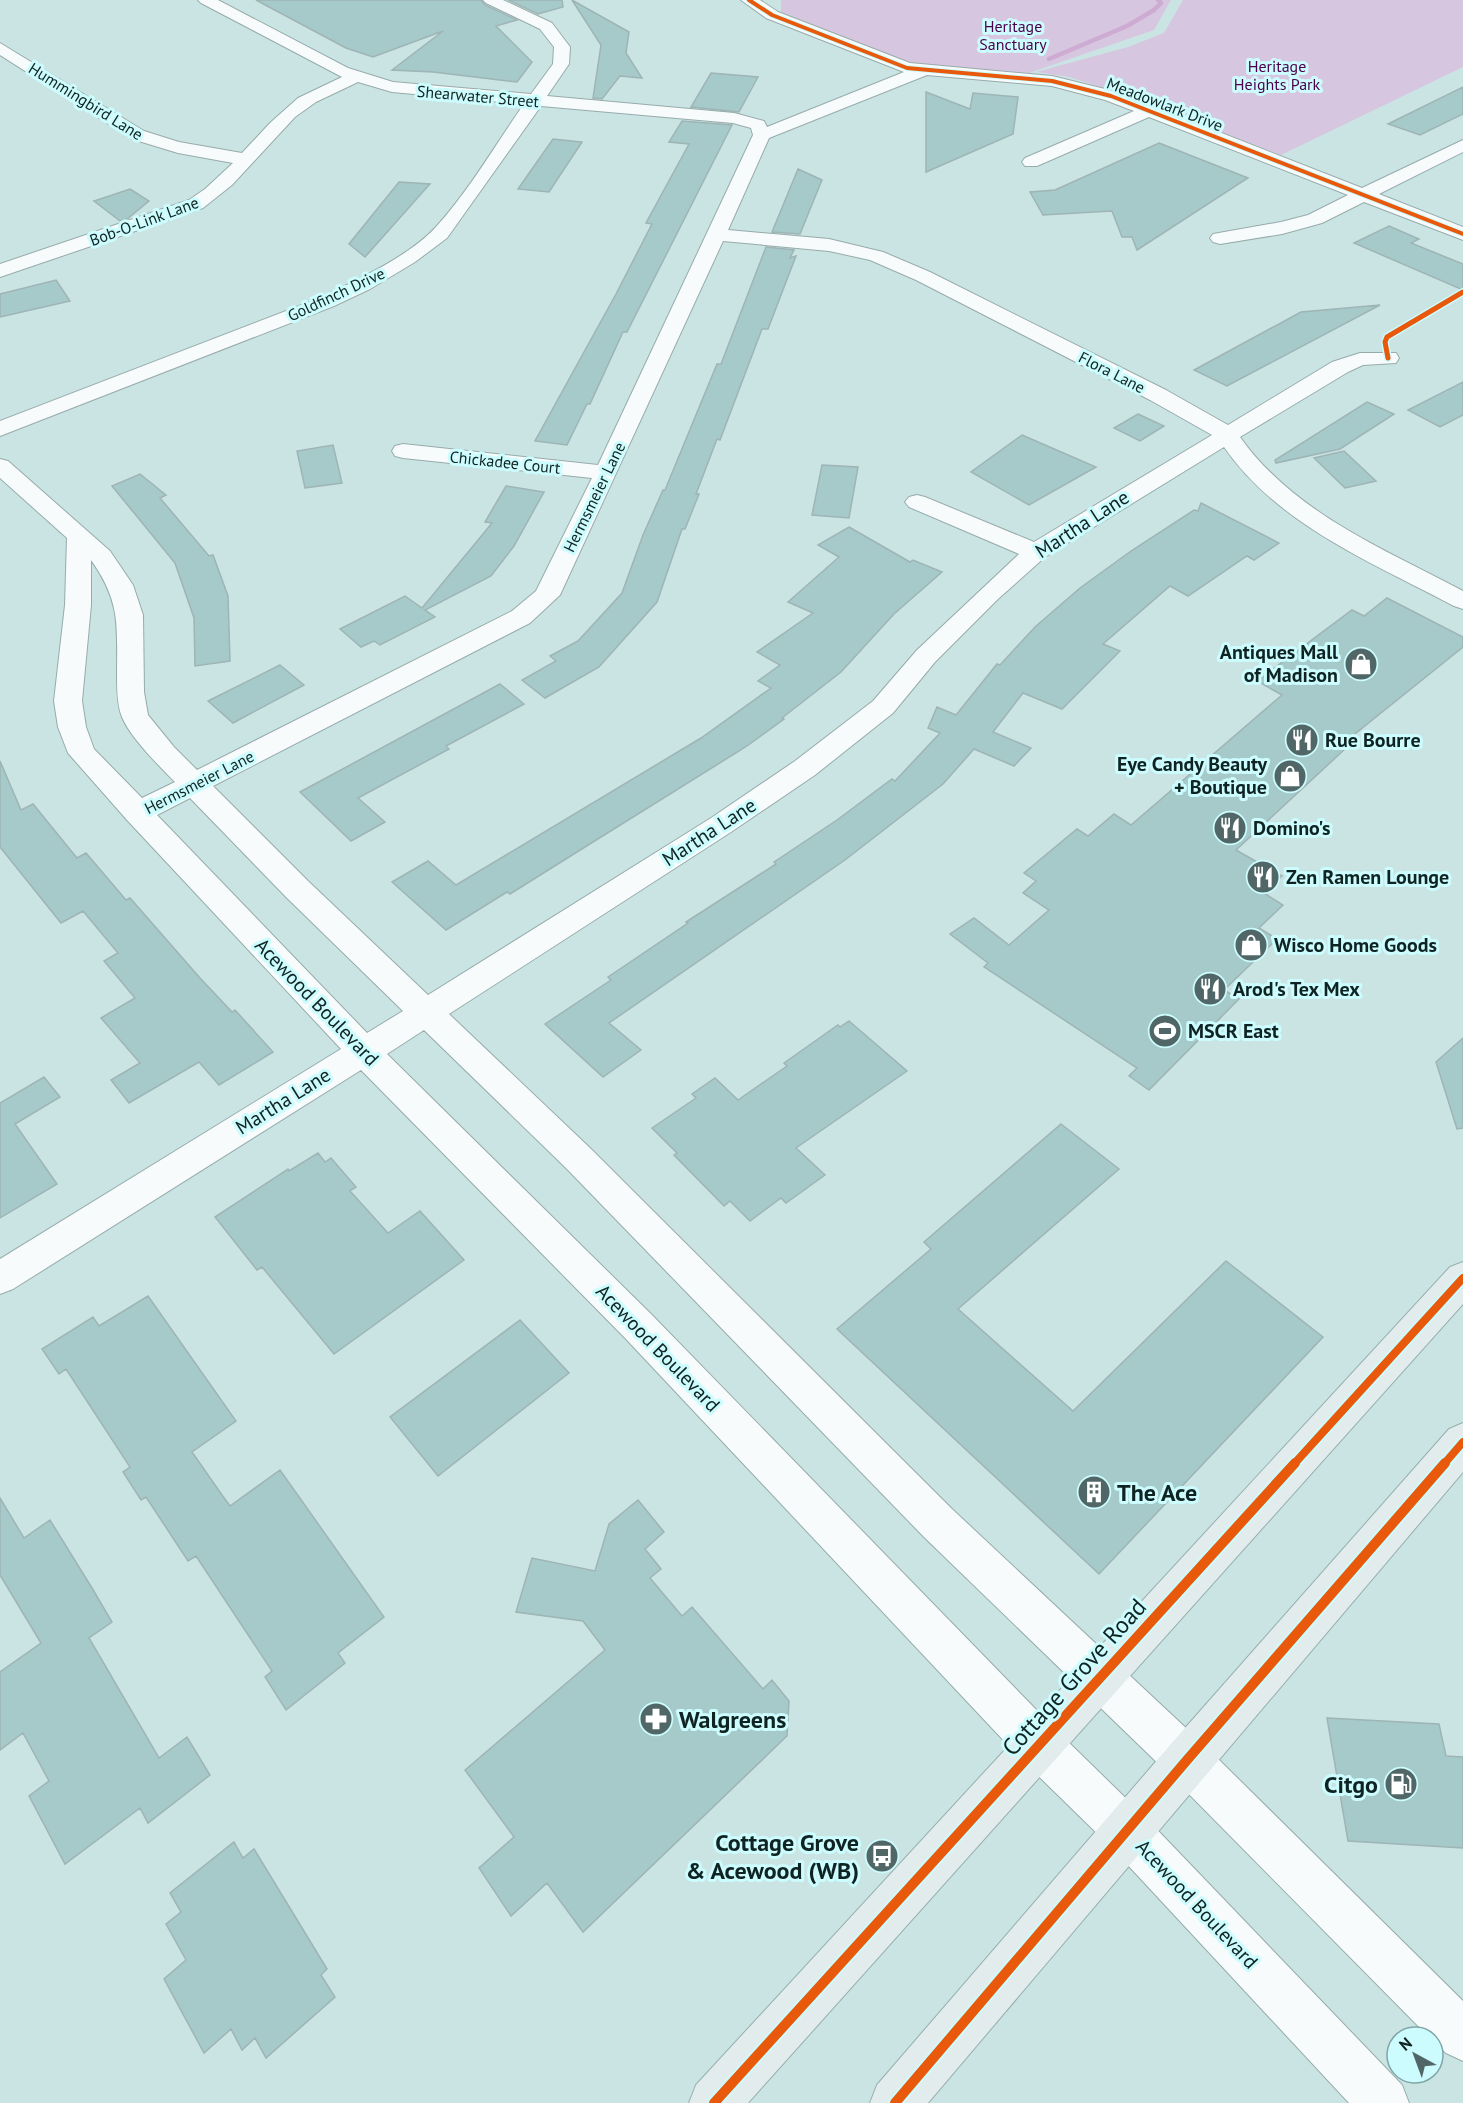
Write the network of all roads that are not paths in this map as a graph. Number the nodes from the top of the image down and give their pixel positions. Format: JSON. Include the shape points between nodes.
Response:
{"nodes":[{"id":1,"x":206,"y":0,"type":"edge"},
{"id":2,"x":491,"y":0,"type":"edge"},
{"id":3,"x":749,"y":0,"type":"edge"},
{"id":4,"x":0,"y":48,"type":"edge"},
{"id":5,"x":924,"y":70,"type":"junction"},
{"id":6,"x":355,"y":77,"type":"junction"},
{"id":7,"x":536,"y":101,"type":"junction"},
{"id":8,"x":1148,"y":111,"type":"junction"},
{"id":9,"x":762,"y":135,"type":"junction"},
{"id":10,"x":1463,"y":145,"type":"edge"},
{"id":11,"x":246,"y":159,"type":"junction"},
{"id":12,"x":1031,"y":162,"type":"dead end"},
{"id":13,"x":1363,"y":195,"type":"junction"},
{"id":14,"x":1463,"y":234,"type":"edge"},
{"id":15,"x":717,"y":235,"type":"junction"},
{"id":16,"x":1220,"y":238,"type":"dead end"},
{"id":17,"x":0,"y":272,"type":"edge"},
{"id":18,"x":1388,"y":358,"type":"dead end"},
{"id":19,"x":0,"y":429,"type":"edge"},
{"id":20,"x":1227,"y":434,"type":"junction"},
{"id":21,"x":403,"y":451,"type":"dead end"},
{"id":22,"x":0,"y":466,"type":"edge"},
{"id":23,"x":606,"y":473,"type":"junction"},
{"id":24,"x":917,"y":502,"type":"dead end"},
{"id":25,"x":79,"y":537,"type":"junction"},
{"id":26,"x":1036,"y":552,"type":"junction"},
{"id":27,"x":1463,"y":601,"type":"edge"},
{"id":28,"x":194,"y":784,"type":"junction"},
{"id":29,"x":137,"y":813,"type":"junction"},
{"id":30,"x":427,"y":1012,"type":"junction"},
{"id":31,"x":363,"y":1051,"type":"junction"},
{"id":32,"x":0,"y":1278,"type":"edge"},
{"id":33,"x":1463,"y":1278,"type":"edge"},
{"id":34,"x":1463,"y":1442,"type":"edge"},
{"id":35,"x":1102,"y":1677,"type":"junction"},
{"id":36,"x":1039,"y":1745,"type":"junction"},
{"id":37,"x":1187,"y":1760,"type":"junction"},
{"id":38,"x":1127,"y":1831,"type":"junction"},
{"id":39,"x":1463,"y":2036,"type":"edge"},
{"id":40,"x":714,"y":2103,"type":"edge"},
{"id":41,"x":895,"y":2103,"type":"edge"},
{"id":42,"x":1384,"y":2103,"type":"edge"}],
"edges":[{"from":1,"to":6,"type":"street","name":"Shearwater Street"},
{"from":2,"to":7,"type":"street","name":"Goldfinch Drive","via":[[546,26],[562,47],[561,64]]},
{"from":3,"to":5,"type":"street","name":"Meadowlark Drive","via":[[772,15],[826,37],[891,63]]},
{"from":4,"to":11,"type":"street","name":"Hummingbird Lane","via":[[138,135],[160,144]]},
{"from":5,"to":8,"type":"street","name":"Meadowlark Drive","via":[[1052,81],[1111,96]]},
{"from":5,"to":9,"type":"street"},
{"from":6,"to":7,"type":"street","name":"Shearwater Street","via":[[392,87]]},
{"from":6,"to":11,"type":"street","name":"Bob-O-Link Lane","via":[[305,101]]},
{"from":7,"to":9,"type":"street","name":"Shearwater Street","via":[[734,118],[754,123]]},
{"from":7,"to":19,"type":"street","name":"Goldfinch Drive","via":[[440,234],[380,276],[327,302]]},
{"from":8,"to":12,"type":"street"},
{"from":8,"to":13,"type":"street","name":"Meadowlark Drive"},
{"from":9,"to":15,"type":"street","name":"Hermsmeier Lane"},
{"from":10,"to":13,"type":"street"},
{"from":11,"to":17,"type":"street","name":"Bob-O-Link Lane","via":[[215,192],[196,204]]},
{"from":13,"to":14,"type":"street","name":"Meadowlark Drive"},
{"from":13,"to":16,"type":"street","via":[[1303,223]]},
{"from":15,"to":20,"type":"street","name":"Flora Lane","via":[[829,245],[884,259],[1158,395]]},
{"from":15,"to":23,"type":"street","name":"Hermsmeier Lane"},
{"from":18,"to":20,"type":"street","name":"Martha Lane","via":[[1360,359],[1340,367]]},
{"from":20,"to":26,"type":"street","name":"Martha Lane"},
{"from":20,"to":27,"type":"street","name":"Flora Lane","via":[[1243,458],[1322,526]]},
{"from":21,"to":23,"type":"street","name":"Chickadee Court"},
{"from":22,"to":25,"type":"street"},
{"from":23,"to":28,"type":"street","name":"Hermsmeier Lane","via":[[547,595],[521,617]]},
{"from":24,"to":26,"type":"street"},
{"from":25,"to":28,"type":"street","via":[[101,556],[120,585],[130,615],[130,692],[135,716]]},
{"from":25,"to":29,"type":"street","name":"Acewood Boulevard","via":[[78,605],[68,701],[72,727],[82,753]]},
{"from":26,"to":30,"type":"street","name":"Martha Lane","via":[[926,656],[883,707],[805,768]]},
{"from":28,"to":29,"type":"street","name":"Hermsmeier Lane"},
{"from":28,"to":30,"type":"street","via":[[297,889]]},
{"from":29,"to":31,"type":"street","name":"Acewood Boulevard"},
{"from":30,"to":31,"type":"street","name":"Martha Lane"},
{"from":30,"to":35,"type":"street","via":[[578,1158],[938,1523]]},
{"from":31,"to":32,"type":"street","name":"Martha Lane"},
{"from":31,"to":36,"type":"street","name":"Acewood Boulevard","via":[[638,1326]]},
{"from":33,"to":35,"type":"main road","name":"Cottage Grove Road"},
{"from":34,"to":37,"type":"main road"},
{"from":35,"to":36,"type":"main road","name":"Cottage Grove Road"},
{"from":35,"to":37,"type":"street"},
{"from":36,"to":38,"type":"street","name":"Acewood Boulevard"},
{"from":36,"to":40,"type":"main road","name":"Cottage Grove Road"},
{"from":37,"to":38,"type":"main road"},
{"from":37,"to":39,"type":"street"},
{"from":38,"to":41,"type":"main road"},
{"from":38,"to":42,"type":"street","name":"Acewood Boulevard"}]}
